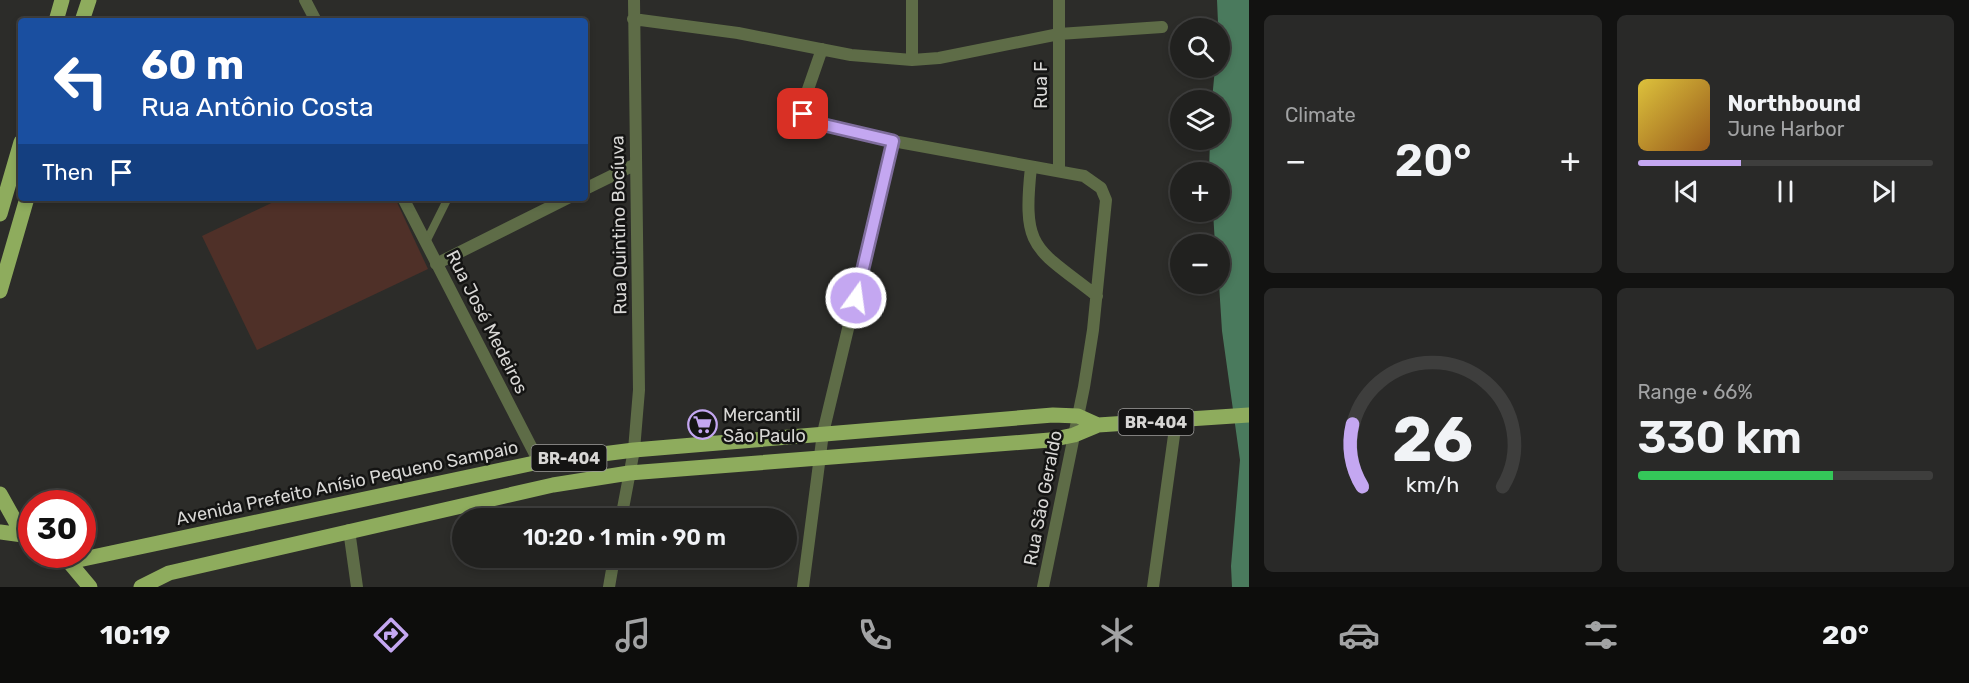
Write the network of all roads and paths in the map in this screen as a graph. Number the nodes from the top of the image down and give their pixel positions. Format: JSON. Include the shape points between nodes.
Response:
{"nodes":[{"id":1,"x":62,"y":0,"type":"edge"},
{"id":2,"x":89,"y":0,"type":"edge"},
{"id":3,"x":305,"y":0,"type":"edge"},
{"id":4,"x":634,"y":0,"type":"edge"},
{"id":5,"x":912,"y":0,"type":"edge"},
{"id":6,"x":1059,"y":0,"type":"edge"},
{"id":7,"x":57,"y":18,"type":"edge"},
{"id":8,"x":83,"y":18,"type":"edge"},
{"id":9,"x":314,"y":18,"type":"edge"},
{"id":10,"x":633,"y":19,"type":"junction"},
{"id":11,"x":1162,"y":27,"type":"dead end"},
{"id":12,"x":1059,"y":34,"type":"junction"},
{"id":13,"x":822,"y":49,"type":"junction"},
{"id":14,"x":912,"y":60,"type":"junction"},
{"id":15,"x":893,"y":141,"type":"junction"},
{"id":16,"x":18,"y":152,"type":"edge"},
{"id":17,"x":636,"y":164,"type":"junction"},
{"id":18,"x":1031,"y":167,"type":"junction"},
{"id":19,"x":1059,"y":170,"type":"junction"},
{"id":20,"x":588,"y":188,"type":"edge"},
{"id":21,"x":26,"y":201,"type":"edge"},
{"id":22,"x":405,"y":201,"type":"edge"},
{"id":23,"x":447,"y":201,"type":"edge"},
{"id":24,"x":562,"y":201,"type":"edge"},
{"id":25,"x":0,"y":214,"type":"edge"},
{"id":26,"x":426,"y":243,"type":"junction"},
{"id":27,"x":436,"y":264,"type":"junction"},
{"id":28,"x":1,"y":280,"type":"edge"},
{"id":29,"x":1097,"y":296,"type":"junction"},
{"id":30,"x":1249,"y":415,"type":"edge"},
{"id":31,"x":1078,"y":416,"type":"junction"},
{"id":32,"x":1176,"y":421,"type":"junction"},
{"id":33,"x":1098,"y":425,"type":"junction"},
{"id":34,"x":824,"y":433,"type":"junction"},
{"id":35,"x":1074,"y":435,"type":"junction"},
{"id":36,"x":634,"y":450,"type":"junction"},
{"id":37,"x":819,"y":458,"type":"junction"},
{"id":38,"x":539,"y":462,"type":"junction"},
{"id":39,"x":629,"y":474,"type":"junction"},
{"id":40,"x":0,"y":494,"type":"edge"},
{"id":41,"x":623,"y":508,"type":"edge"},
{"id":42,"x":18,"y":523,"type":"edge"},
{"id":43,"x":349,"y":530,"type":"junction"},
{"id":44,"x":0,"y":532,"type":"edge"},
{"id":45,"x":18,"y":535,"type":"edge"},
{"id":46,"x":96,"y":551,"type":"edge"},
{"id":47,"x":72,"y":568,"type":"edge"},
{"id":48,"x":612,"y":568,"type":"edge"},
{"id":49,"x":90,"y":587,"type":"edge"},
{"id":50,"x":141,"y":587,"type":"edge"},
{"id":51,"x":357,"y":587,"type":"edge"},
{"id":52,"x":609,"y":587,"type":"edge"},
{"id":53,"x":803,"y":587,"type":"edge"},
{"id":54,"x":1044,"y":587,"type":"edge"},
{"id":55,"x":1153,"y":587,"type":"edge"}],
"edges":[{"from":1,"to":7,"type":"main road"},
{"from":2,"to":8,"type":"main road"},
{"from":3,"to":9,"type":"street"},
{"from":4,"to":10,"type":"street","name":"Rua Quintino Bocíuva"},
{"from":5,"to":14,"type":"street"},
{"from":6,"to":12,"type":"street","name":"Rua F"},
{"from":10,"to":13,"type":"street"},
{"from":10,"to":17,"type":"street","name":"Rua Quintino Bocíuva"},
{"from":11,"to":12,"type":"street"},
{"from":12,"to":14,"type":"street"},
{"from":12,"to":19,"type":"street","name":"Rua F"},
{"from":13,"to":14,"type":"street","via":[[886,60]]},
{"from":13,"to":15,"type":"street","name":"Rua São Geraldo","via":[[803,114],[816,123]]},
{"from":15,"to":18,"type":"street","name":"Rua São Geraldo"},
{"from":15,"to":34,"type":"street"},
{"from":16,"to":25,"type":"main road"},
{"from":17,"to":20,"type":"street"},
{"from":17,"to":36,"type":"street","name":"Rua Quintino Bocíuva","via":[[639,390]]},
{"from":18,"to":19,"type":"street","name":"Rua São Geraldo"},
{"from":18,"to":29,"type":"street","via":[[1027,203],[1038,250]]},
{"from":19,"to":29,"type":"street","name":"Rua São Geraldo","via":[[1095,182],[1106,200]]},
{"from":21,"to":28,"type":"main road"},
{"from":22,"to":26,"type":"street","name":"Rua José Medeiros"},
{"from":23,"to":26,"type":"lane"},
{"from":24,"to":27,"type":"street"},
{"from":26,"to":27,"type":"street","name":"Rua José Medeiros"},
{"from":27,"to":38,"type":"street","name":"Rua José Medeiros"},
{"from":29,"to":31,"type":"street","name":"Rua São Geraldo"},
{"from":30,"to":32,"type":"main road","name":"Avenida Prefeito Anísio Pequeno Sampaio","number":"BR-404"},
{"from":31,"to":33,"type":"main road","name":"Avenida Prefeito Anísio Pequeno Sampaio"},
{"from":31,"to":34,"type":"main road","name":"Avenida Prefeito Anísio Pequeno Sampaio","number":"BR-404"},
{"from":31,"to":35,"type":"street","name":"Rua São Geraldo"},
{"from":32,"to":33,"type":"main road","name":"Avenida Prefeito Anísio Pequeno Sampaio","number":"BR-404"},
{"from":32,"to":55,"type":"street"},
{"from":33,"to":35,"type":"main road","name":"Avenida Prefeito Anísio Pequeno Sampaio"},
{"from":34,"to":36,"type":"main road","name":"Avenida Prefeito Anísio Pequeno Sampaio","number":"BR-404"},
{"from":34,"to":37,"type":"street"},
{"from":35,"to":37,"type":"main road","name":"Avenida Prefeito Anísio Pequeno Sampaio","number":"BR-404"},
{"from":35,"to":54,"type":"street","name":"Rua São Geraldo"},
{"from":36,"to":38,"type":"main road","name":"Avenida Prefeito Anísio Pequeno Sampaio","number":"BR-404"},
{"from":36,"to":39,"type":"street","name":"Rua Quintino Bocíuva"},
{"from":37,"to":39,"type":"main road","name":"Avenida Prefeito Anísio Pequeno Sampaio","number":"BR-404"},
{"from":37,"to":53,"type":"street"},
{"from":38,"to":46,"type":"main road","name":"Avenida Prefeito Anísio Pequeno Sampaio","number":"BR-404"},
{"from":39,"to":41,"type":"street","name":"Rua Quintino Bocíuva"},
{"from":39,"to":43,"type":"main road","name":"Avenida Prefeito Anísio Pequeno Sampaio","number":"BR-404","via":[[553,485]]},
{"from":40,"to":42,"type":"main road"},
{"from":43,"to":50,"type":"main road","name":"Avenida Prefeito Anísio Pequeno Sampaio","number":"BR-404","via":[[169,573]]},
{"from":43,"to":51,"type":"street"},
{"from":44,"to":45,"type":"main road"},
{"from":47,"to":49,"type":"main road"},
{"from":48,"to":52,"type":"street"}]}
